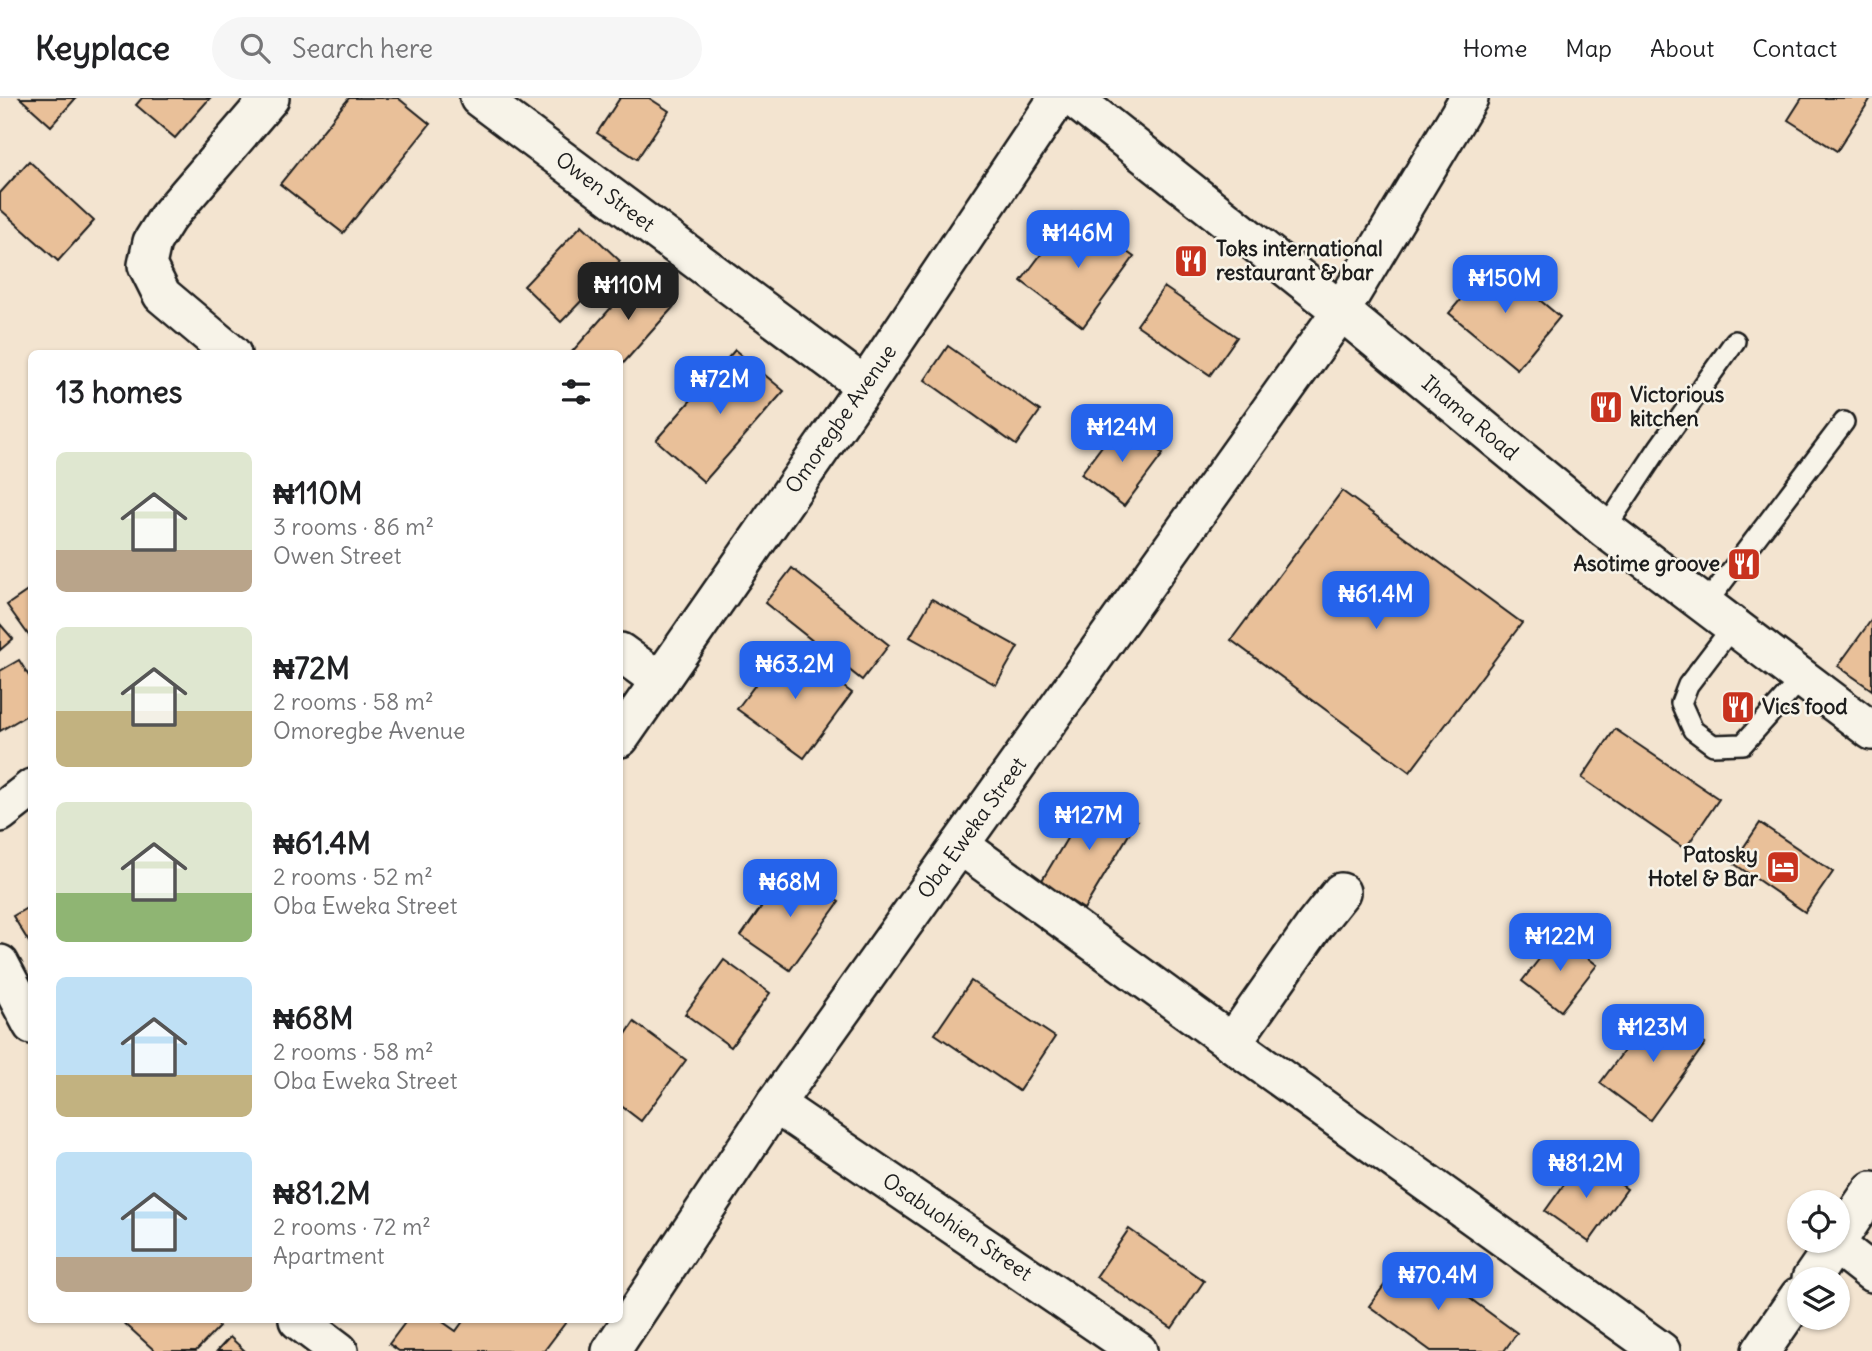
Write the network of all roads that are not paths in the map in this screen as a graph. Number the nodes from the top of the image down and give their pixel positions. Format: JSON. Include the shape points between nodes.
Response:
{"nodes":[{"id":1,"x":270,"y":98,"type":"edge"},
{"id":2,"x":479,"y":98,"type":"edge"},
{"id":3,"x":1058,"y":98,"type":"edge"},
{"id":4,"x":1073,"y":98,"type":"edge"},
{"id":5,"x":1469,"y":98,"type":"edge"},
{"id":6,"x":1341,"y":311,"type":"junction"},
{"id":7,"x":1735,"y":341,"type":"dead end"},
{"id":8,"x":227,"y":350,"type":"edge"},
{"id":9,"x":865,"y":386,"type":"junction"},
{"id":10,"x":1844,"y":422,"type":"dead end"},
{"id":11,"x":1605,"y":529,"type":"junction"},
{"id":12,"x":1719,"y":615,"type":"junction"},
{"id":13,"x":623,"y":654,"type":"edge"},
{"id":14,"x":1802,"y":678,"type":"junction"},
{"id":15,"x":660,"y":681,"type":"junction"},
{"id":16,"x":1872,"y":732,"type":"edge"},
{"id":17,"x":623,"y":734,"type":"edge"},
{"id":18,"x":28,"y":791,"type":"edge"},
{"id":19,"x":0,"y":813,"type":"edge"},
{"id":20,"x":960,"y":845,"type":"junction"},
{"id":21,"x":1341,"y":892,"type":"dead end"},
{"id":22,"x":0,"y":964,"type":"edge"},
{"id":23,"x":28,"y":1017,"type":"edge"},
{"id":24,"x":1232,"y":1043,"type":"junction"},
{"id":25,"x":775,"y":1104,"type":"junction"},
{"id":26,"x":1872,"y":1190,"type":"edge"},
{"id":27,"x":1850,"y":1223,"type":"edge"},
{"id":28,"x":1849,"y":1253,"type":"edge"},
{"id":29,"x":1872,"y":1273,"type":"edge"},
{"id":30,"x":1787,"y":1313,"type":"edge"},
{"id":31,"x":302,"y":1323,"type":"edge"},
{"id":32,"x":339,"y":1351,"type":"edge"},
{"id":33,"x":611,"y":1351,"type":"edge"},
{"id":34,"x":1138,"y":1351,"type":"edge"},
{"id":35,"x":1661,"y":1351,"type":"edge"},
{"id":36,"x":1761,"y":1351,"type":"edge"}],
"edges":[{"from":1,"to":8,"type":"street","via":[[167,219],[152,242],[147,265],[162,295]]},
{"from":2,"to":9,"type":"street","name":"Owen Street"},
{"from":3,"to":9,"type":"street","name":"Omoregbe Avenue"},
{"from":4,"to":6,"type":"street","name":"Ihama Road"},
{"from":5,"to":6,"type":"street","name":"Oba Eweka Street"},
{"from":6,"to":11,"type":"street","name":"Ihama Road"},
{"from":6,"to":20,"type":"street","name":"Oba Eweka Street"},
{"from":7,"to":11,"type":"lane"},
{"from":9,"to":15,"type":"street","name":"Omoregbe Avenue"},
{"from":10,"to":12,"type":"lane"},
{"from":11,"to":12,"type":"street","name":"Ihama Road"},
{"from":12,"to":14,"type":"street","name":"Ihama Road"},
{"from":12,"to":14,"type":"lane","via":[[1681,703],[1693,730],[1713,745],[1744,744]]},
{"from":13,"to":15,"type":"street"},
{"from":14,"to":16,"type":"street","name":"Ihama Road"},
{"from":15,"to":17,"type":"street","name":"Omoregbe Avenue"},
{"from":18,"to":19,"type":"street"},
{"from":20,"to":24,"type":"street"},
{"from":20,"to":25,"type":"street","name":"Oba Eweka Street"},
{"from":21,"to":24,"type":"street"},
{"from":22,"to":23,"type":"street"},
{"from":24,"to":35,"type":"street"},
{"from":25,"to":33,"type":"street","name":"Oba Eweka Street"},
{"from":25,"to":34,"type":"street","name":"Osabuohien Street"},
{"from":26,"to":27,"type":"street"},
{"from":28,"to":29,"type":"street"},
{"from":30,"to":36,"type":"street"},
{"from":31,"to":32,"type":"street"}]}
